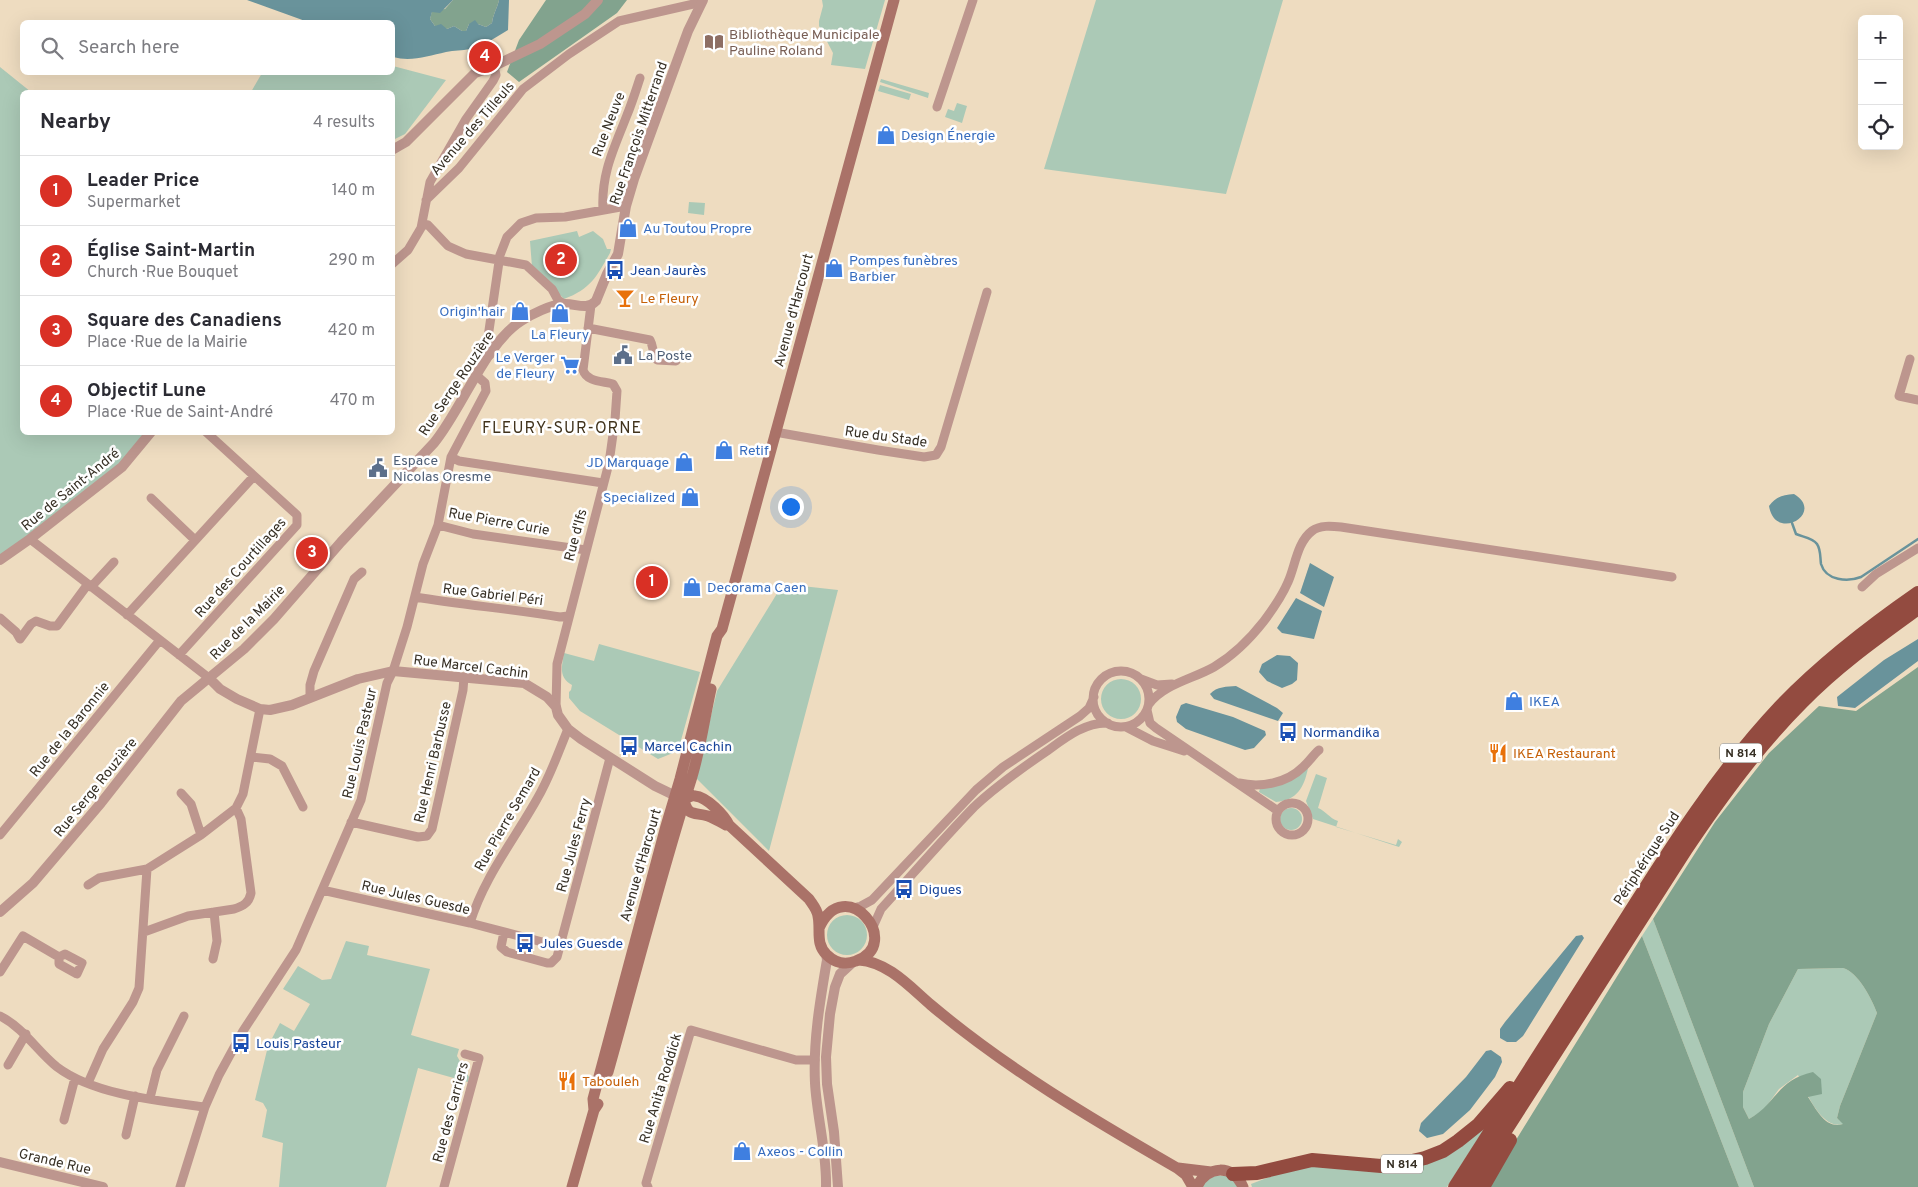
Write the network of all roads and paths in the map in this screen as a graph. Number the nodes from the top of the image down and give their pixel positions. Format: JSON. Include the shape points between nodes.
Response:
{"nodes":[{"id":1,"x":598,"y":0,"type":"edge"},
{"id":2,"x":894,"y":0,"type":"edge"},
{"id":3,"x":972,"y":0,"type":"edge"},
{"id":4,"x":702,"y":1,"type":"edge"},
{"id":5,"x":494,"y":66,"type":"junction"},
{"id":6,"x":640,"y":78,"type":"dead end"},
{"id":7,"x":937,"y":106,"type":"dead end"},
{"id":8,"x":395,"y":148,"type":"edge"},
{"id":9,"x":426,"y":200,"type":"junction"},
{"id":10,"x":626,"y":206,"type":"junction"},
{"id":11,"x":603,"y":210,"type":"junction"},
{"id":12,"x":423,"y":224,"type":"junction"},
{"id":13,"x":499,"y":260,"type":"junction"},
{"id":14,"x":395,"y":261,"type":"edge"},
{"id":15,"x":987,"y":292,"type":"dead end"},
{"id":16,"x":564,"y":304,"type":"junction"},
{"id":17,"x":590,"y":305,"type":"junction"},
{"id":18,"x":588,"y":328,"type":"junction"},
{"id":19,"x":490,"y":355,"type":"junction"},
{"id":20,"x":1910,"y":360,"type":"dead end"},
{"id":21,"x":676,"y":361,"type":"dead end"},
{"id":22,"x":477,"y":376,"type":"junction"},
{"id":23,"x":1918,"y":400,"type":"edge"},
{"id":24,"x":775,"y":432,"type":"junction"},
{"id":25,"x":149,"y":435,"type":"edge"},
{"id":26,"x":209,"y":435,"type":"edge"},
{"id":27,"x":451,"y":458,"type":"junction"},
{"id":28,"x":254,"y":476,"type":"junction"},
{"id":29,"x":603,"y":482,"type":"junction"},
{"id":30,"x":151,"y":498,"type":"dead end"},
{"id":31,"x":363,"y":518,"type":"joint"},
{"id":32,"x":438,"y":525,"type":"junction"},
{"id":33,"x":30,"y":539,"type":"junction"},
{"id":34,"x":195,"y":540,"type":"junction"},
{"id":35,"x":1918,"y":548,"type":"edge"},
{"id":36,"x":586,"y":550,"type":"junction"},
{"id":37,"x":0,"y":560,"type":"edge"},
{"id":38,"x":114,"y":562,"type":"dead end"},
{"id":39,"x":362,"y":572,"type":"dead end"},
{"id":40,"x":1672,"y":577,"type":"dead end"},
{"id":41,"x":90,"y":586,"type":"junction"},
{"id":42,"x":1862,"y":586,"type":"dead end"},
{"id":43,"x":1918,"y":593,"type":"edge"},
{"id":44,"x":415,"y":597,"type":"junction"},
{"id":45,"x":1918,"y":608,"type":"edge"},
{"id":46,"x":127,"y":615,"type":"junction"},
{"id":47,"x":568,"y":616,"type":"junction"},
{"id":48,"x":0,"y":618,"type":"edge"},
{"id":49,"x":160,"y":640,"type":"junction"},
{"id":50,"x":179,"y":655,"type":"junction"},
{"id":51,"x":393,"y":671,"type":"junction"},
{"id":52,"x":464,"y":677,"type":"junction"},
{"id":53,"x":209,"y":678,"type":"junction"},
{"id":54,"x":1141,"y":679,"type":"junction"},
{"id":55,"x":1178,"y":683,"type":"junction"},
{"id":56,"x":1094,"y":697,"type":"junction"},
{"id":57,"x":310,"y":698,"type":"junction"},
{"id":58,"x":556,"y":707,"type":"junction"},
{"id":59,"x":1148,"y":707,"type":"junction"},
{"id":60,"x":260,"y":709,"type":"junction"},
{"id":61,"x":1108,"y":724,"type":"junction"},
{"id":62,"x":1126,"y":726,"type":"junction"},
{"id":63,"x":568,"y":729,"type":"junction"},
{"id":64,"x":1319,"y":750,"type":"dead end"},
{"id":65,"x":1194,"y":755,"type":"junction"},
{"id":66,"x":250,"y":757,"type":"junction"},
{"id":67,"x":610,"y":758,"type":"junction"},
{"id":68,"x":1231,"y":780,"type":"junction"},
{"id":69,"x":181,"y":793,"type":"dead end"},
{"id":70,"x":680,"y":798,"type":"junction"},
{"id":71,"x":303,"y":807,"type":"dead end"},
{"id":72,"x":236,"y":808,"type":"junction"},
{"id":73,"x":1278,"y":811,"type":"dead end"},
{"id":74,"x":351,"y":822,"type":"junction"},
{"id":75,"x":729,"y":825,"type":"junction"},
{"id":76,"x":0,"y":835,"type":"edge"},
{"id":77,"x":200,"y":835,"type":"junction"},
{"id":78,"x":147,"y":868,"type":"junction"},
{"id":79,"x":88,"y":885,"type":"dead end"},
{"id":80,"x":322,"y":890,"type":"junction"},
{"id":81,"x":809,"y":899,"type":"junction"},
{"id":82,"x":853,"y":908,"type":"junction"},
{"id":83,"x":835,"y":910,"type":"junction"},
{"id":84,"x":0,"y":912,"type":"edge"},
{"id":85,"x":214,"y":912,"type":"junction"},
{"id":86,"x":470,"y":923,"type":"junction"},
{"id":87,"x":819,"y":928,"type":"junction"},
{"id":88,"x":144,"y":932,"type":"junction"},
{"id":89,"x":504,"y":932,"type":"junction"},
{"id":90,"x":874,"y":933,"type":"junction"},
{"id":91,"x":562,"y":939,"type":"junction"},
{"id":92,"x":826,"y":954,"type":"junction"},
{"id":93,"x":59,"y":957,"type":"dead end"},
{"id":94,"x":213,"y":959,"type":"dead end"},
{"id":95,"x":856,"y":961,"type":"junction"},
{"id":96,"x":890,"y":971,"type":"junction"},
{"id":97,"x":0,"y":972,"type":"edge"},
{"id":98,"x":0,"y":1016,"type":"edge"},
{"id":99,"x":184,"y":1016,"type":"dead end"},
{"id":100,"x":26,"y":1034,"type":"junction"},
{"id":101,"x":465,"y":1054,"type":"dead end"},
{"id":102,"x":815,"y":1060,"type":"junction"},
{"id":103,"x":1534,"y":1062,"type":"junction"},
{"id":104,"x":8,"y":1065,"type":"dead end"},
{"id":105,"x":75,"y":1078,"type":"junction"},
{"id":106,"x":88,"y":1083,"type":"junction"},
{"id":107,"x":135,"y":1096,"type":"junction"},
{"id":108,"x":150,"y":1098,"type":"junction"},
{"id":109,"x":205,"y":1107,"type":"junction"},
{"id":110,"x":594,"y":1110,"type":"junction"},
{"id":111,"x":1514,"y":1117,"type":"junction"},
{"id":112,"x":64,"y":1120,"type":"dead end"},
{"id":113,"x":126,"y":1135,"type":"dead end"},
{"id":114,"x":0,"y":1162,"type":"edge"},
{"id":115,"x":1177,"y":1168,"type":"junction"},
{"id":116,"x":1211,"y":1172,"type":"junction"},
{"id":117,"x":1233,"y":1174,"type":"junction"},
{"id":118,"x":103,"y":1187,"type":"edge"},
{"id":119,"x":180,"y":1187,"type":"edge"},
{"id":120,"x":444,"y":1187,"type":"edge"},
{"id":121,"x":572,"y":1187,"type":"edge"},
{"id":122,"x":648,"y":1187,"type":"edge"},
{"id":123,"x":826,"y":1187,"type":"edge"},
{"id":124,"x":838,"y":1187,"type":"edge"},
{"id":125,"x":1192,"y":1187,"type":"edge"},
{"id":126,"x":1197,"y":1187,"type":"edge"},
{"id":127,"x":1243,"y":1187,"type":"edge"},
{"id":128,"x":1455,"y":1187,"type":"edge"},
{"id":129,"x":1469,"y":1187,"type":"edge"},
{"id":130,"x":1483,"y":1187,"type":"edge"}],
"edges":[{"from":1,"to":5,"type":"street","via":[[584,14],[540,44]]},
{"from":2,"to":24,"type":"main road","name":"Avenue d'Harcourt"},
{"from":3,"to":7,"type":"street"},
{"from":4,"to":9,"type":"street","name":"Avenue des Tilleuls","via":[[619,22],[569,54],[523,89],[460,168]]},
{"from":4,"to":10,"type":"street","name":"Rue François Mitterrand"},
{"from":5,"to":8,"type":"street","via":[[475,73],[406,142]]},
{"from":5,"to":9,"type":"street","via":[[494,81],[466,119],[430,182]]},
{"from":6,"to":11,"type":"street","name":"Rue Neuve","via":[[607,164]]},
{"from":9,"to":12,"type":"street"},
{"from":10,"to":11,"type":"street"},
{"from":10,"to":17,"type":"street","name":"Rue François Mitterrand","via":[[618,254],[598,297]]},
{"from":11,"to":13,"type":"street","via":[[536,218],[521,223],[507,237]]},
{"from":12,"to":13,"type":"street","via":[[428,225],[448,246],[466,254]]},
{"from":12,"to":14,"type":"street","via":[[408,250]]},
{"from":13,"to":16,"type":"street","via":[[526,265]]},
{"from":13,"to":19,"type":"street","via":[[487,344]]},
{"from":15,"to":24,"type":"street","name":"Rue du Stade","via":[[936,455],[924,457],[886,452]]},
{"from":16,"to":17,"type":"street"},
{"from":16,"to":19,"type":"street","name":"Rue Serge Rouzière","via":[[521,321]]},
{"from":17,"to":18,"type":"street"},
{"from":18,"to":21,"type":"street","via":[[650,340],[657,360]]},
{"from":18,"to":29,"type":"street","name":"Rue d'Ifs","via":[[584,376],[613,384],[617,391],[610,457]]},
{"from":19,"to":22,"type":"street","name":"Rue Serge Rouzière"},
{"from":20,"to":23,"type":"street","via":[[1899,396]]},
{"from":22,"to":27,"type":"street","name":"Rue Louis Pasteur","via":[[485,383],[486,391]]},
{"from":22,"to":31,"type":"street","name":"Rue Serge Rouzière","via":[[438,439]]},
{"from":24,"to":70,"type":"main road","name":"Avenue d'Harcourt","via":[[722,629],[723,637],[693,772]]},
{"from":25,"to":33,"type":"street","name":"Rue de Saint-André","via":[[122,467]]},
{"from":26,"to":28,"type":"street","name":"Rue des Courtillages"},
{"from":27,"to":29,"type":"street"},
{"from":27,"to":32,"type":"street","name":"Rue Louis Pasteur"},
{"from":28,"to":34,"type":"street"},
{"from":28,"to":50,"type":"street","name":"Rue des Courtillages","via":[[297,516],[297,525]]},
{"from":29,"to":36,"type":"street","name":"Rue d'Ifs"},
{"from":30,"to":34,"type":"street"},
{"from":31,"to":53,"type":"street","name":"Rue de la Mairie","via":[[274,619]]},
{"from":32,"to":36,"type":"street","name":"Rue Pierre Curie","via":[[473,534]]},
{"from":32,"to":44,"type":"street","name":"Rue Louis Pasteur"},
{"from":33,"to":37,"type":"street","name":"Rue de Saint-André"},
{"from":33,"to":41,"type":"street"},
{"from":34,"to":46,"type":"street"},
{"from":35,"to":42,"type":"street"},
{"from":36,"to":47,"type":"street","name":"Rue d'Ifs"},
{"from":38,"to":41,"type":"street"},
{"from":39,"to":57,"type":"street","via":[[354,579],[318,663],[310,685]]},
{"from":40,"to":55,"type":"street","via":[[1335,526],[1323,527],[1314,530],[1302,544],[1284,590],[1251,637],[1224,661]]},
{"from":41,"to":46,"type":"street"},
{"from":41,"to":48,"type":"street","via":[[57,626],[36,621],[20,639]]},
{"from":43,"to":103,"type":"highway","name":"Périphérique Sud","number":"N 814","via":[[1847,645],[1814,674],[1752,739],[1695,812]]},
{"from":44,"to":47,"type":"street","name":"Rue Gabriel Péri"},
{"from":44,"to":51,"type":"street","name":"Rue Louis Pasteur"},
{"from":45,"to":111,"type":"highway","name":"Périphérique Sud","number":"N 814","via":[[1831,675],[1802,702],[1744,767],[1686,849]]},
{"from":46,"to":49,"type":"street"},
{"from":47,"to":58,"type":"street","name":"Rue d'Ifs","via":[[557,664]]},
{"from":49,"to":50,"type":"street"},
{"from":49,"to":76,"type":"street","name":"Rue de la Baronnie"},
{"from":50,"to":53,"type":"street"},
{"from":51,"to":52,"type":"street","name":"Rue Marcel Cachin"},
{"from":51,"to":57,"type":"street","name":"Rue Marcel Cachin","via":[[358,679]]},
{"from":51,"to":74,"type":"street","name":"Rue Louis Pasteur","via":[[387,683],[361,800]]},
{"from":52,"to":58,"type":"street","name":"Rue Marcel Cachin","via":[[528,684]]},
{"from":52,"to":74,"type":"street","name":"Rue Henri Barbusse","via":[[432,830],[427,836],[418,837]]},
{"from":53,"to":60,"type":"street","via":[[220,689]]},
{"from":53,"to":84,"type":"street","name":"Rue Serge Rouzière","via":[[182,701],[33,883]]},
{"from":54,"to":55,"type":"street","via":[[1157,685]]},
{"from":54,"to":56,"type":"street","via":[[1127,672],[1111,673],[1100,680]]},
{"from":54,"to":59,"type":"street","via":[[1147,688]]},
{"from":55,"to":59,"type":"street","via":[[1156,696]]},
{"from":56,"to":61,"type":"street","via":[[1096,711]]},
{"from":56,"to":82,"type":"street","via":[[1080,716],[1003,767],[976,790],[872,900]]},
{"from":57,"to":60,"type":"street","name":"Rue Marcel Cachin","via":[[280,709]]},
{"from":58,"to":63,"type":"street","name":"Rue Marcel Cachin"},
{"from":59,"to":62,"type":"street","via":[[1141,719]]},
{"from":59,"to":65,"type":"street","via":[[1153,726]]},
{"from":60,"to":66,"type":"street"},
{"from":61,"to":62,"type":"street"},
{"from":61,"to":90,"type":"street","via":[[1094,724],[1078,730],[975,806],[881,908]]},
{"from":62,"to":65,"type":"street","via":[[1153,741]]},
{"from":63,"to":67,"type":"street","name":"Rue Marcel Cachin"},
{"from":63,"to":86,"type":"street","name":"Rue Pierre Semard","via":[[538,797],[492,870]]},
{"from":64,"to":68,"type":"street","via":[[1300,770],[1279,781],[1253,785]]},
{"from":65,"to":68,"type":"street"},
{"from":66,"to":71,"type":"street","via":[[270,759],[282,766]]},
{"from":66,"to":72,"type":"street","via":[[244,794]]},
{"from":67,"to":70,"type":"street","name":"Rue Marcel Cachin"},
{"from":67,"to":91,"type":"street","name":"Rue Jules Ferry"},
{"from":68,"to":73,"type":"street"},
{"from":69,"to":77,"type":"street","via":[[191,804]]},
{"from":70,"to":75,"type":"main road","via":[[690,812]]},
{"from":70,"to":75,"type":"main road","via":[[698,796]]},
{"from":70,"to":110,"type":"main road","name":"Avenue d'Harcourt","via":[[662,883]]},
{"from":70,"to":110,"type":"main road","name":"Avenue d'Harcourt","via":[[666,826],[593,1099]]},
{"from":72,"to":77,"type":"street"},
{"from":72,"to":85,"type":"street","via":[[241,819],[250,897],[242,907]]},
{"from":74,"to":80,"type":"street","name":"Rue Louis Pasteur"},
{"from":75,"to":81,"type":"main road"},
{"from":77,"to":78,"type":"street"},
{"from":78,"to":79,"type":"street","via":[[99,878]]},
{"from":78,"to":88,"type":"street"},
{"from":80,"to":86,"type":"street","name":"Rue Jules Guesde"},
{"from":80,"to":109,"type":"street","name":"Rue Louis Pasteur","via":[[296,950],[231,1051]]},
{"from":81,"to":83,"type":"main road"},
{"from":81,"to":87,"type":"main road","via":[[817,911]]},
{"from":82,"to":83,"type":"main road"},
{"from":82,"to":90,"type":"main road","via":[[865,914]]},
{"from":83,"to":87,"type":"main road"},
{"from":85,"to":88,"type":"street","via":[[188,916]]},
{"from":85,"to":94,"type":"street","via":[[218,941]]},
{"from":86,"to":89,"type":"street","name":"Rue Jules Guesde"},
{"from":87,"to":92,"type":"main road","via":[[819,941]]},
{"from":88,"to":106,"type":"street","via":[[137,995],[104,1049]]},
{"from":89,"to":91,"type":"street","name":"Rue Jules Guesde","via":[[550,944]]},
{"from":89,"to":91,"type":"street","via":[[503,950],[547,963],[557,957]]},
{"from":90,"to":95,"type":"main road","via":[[870,950]]},
{"from":90,"to":96,"type":"main road","via":[[876,950]]},
{"from":92,"to":95,"type":"main road","via":[[840,963]]},
{"from":92,"to":102,"type":"street"},
{"from":93,"to":97,"type":"street","via":[[23,936]]},
{"from":95,"to":96,"type":"main road","via":[[875,963]]},
{"from":95,"to":124,"type":"street","via":[[840,974],[835,987],[826,1057]]},
{"from":96,"to":115,"type":"main road","via":[[946,1018],[1018,1071]]},
{"from":98,"to":100,"type":"street"},
{"from":99,"to":108,"type":"street","via":[[157,1070]]},
{"from":100,"to":104,"type":"street"},
{"from":100,"to":105,"type":"street","via":[[50,1060]]},
{"from":101,"to":120,"type":"street","name":"Rue des Carriers","via":[[479,1058]]},
{"from":102,"to":122,"type":"street","name":"Rue Anita Roddick","via":[[796,1060],[690,1030],[646,1183]]},
{"from":102,"to":123,"type":"street"},
{"from":103,"to":117,"type":"highway","number":"N 814","via":[[1478,1125],[1443,1151],[1425,1158],[1380,1166],[1312,1160],[1257,1173]]},
{"from":103,"to":128,"type":"highway","name":"Périphérique Sud","number":"N 814"},
{"from":105,"to":106,"type":"street"},
{"from":105,"to":112,"type":"street"},
{"from":106,"to":107,"type":"street"},
{"from":107,"to":108,"type":"street"},
{"from":107,"to":113,"type":"street"},
{"from":108,"to":109,"type":"street"},
{"from":109,"to":119,"type":"street","name":"Rue Louis Pasteur"},
{"from":110,"to":121,"type":"main road","name":"Avenue d'Harcourt"},
{"from":111,"to":129,"type":"highway","name":"Périphérique Sud","number":"N 814"},
{"from":111,"to":130,"type":"highway","number":"N 814","via":[[1515,1132]]},
{"from":114,"to":118,"type":"street","name":"Grande Rue"},
{"from":115,"to":116,"type":"main road"},
{"from":115,"to":125,"type":"main road","via":[[1186,1175]]},
{"from":116,"to":117,"type":"main road","via":[[1220,1170]]},
{"from":116,"to":126,"type":"main road"},
{"from":117,"to":127,"type":"main road"}]}
